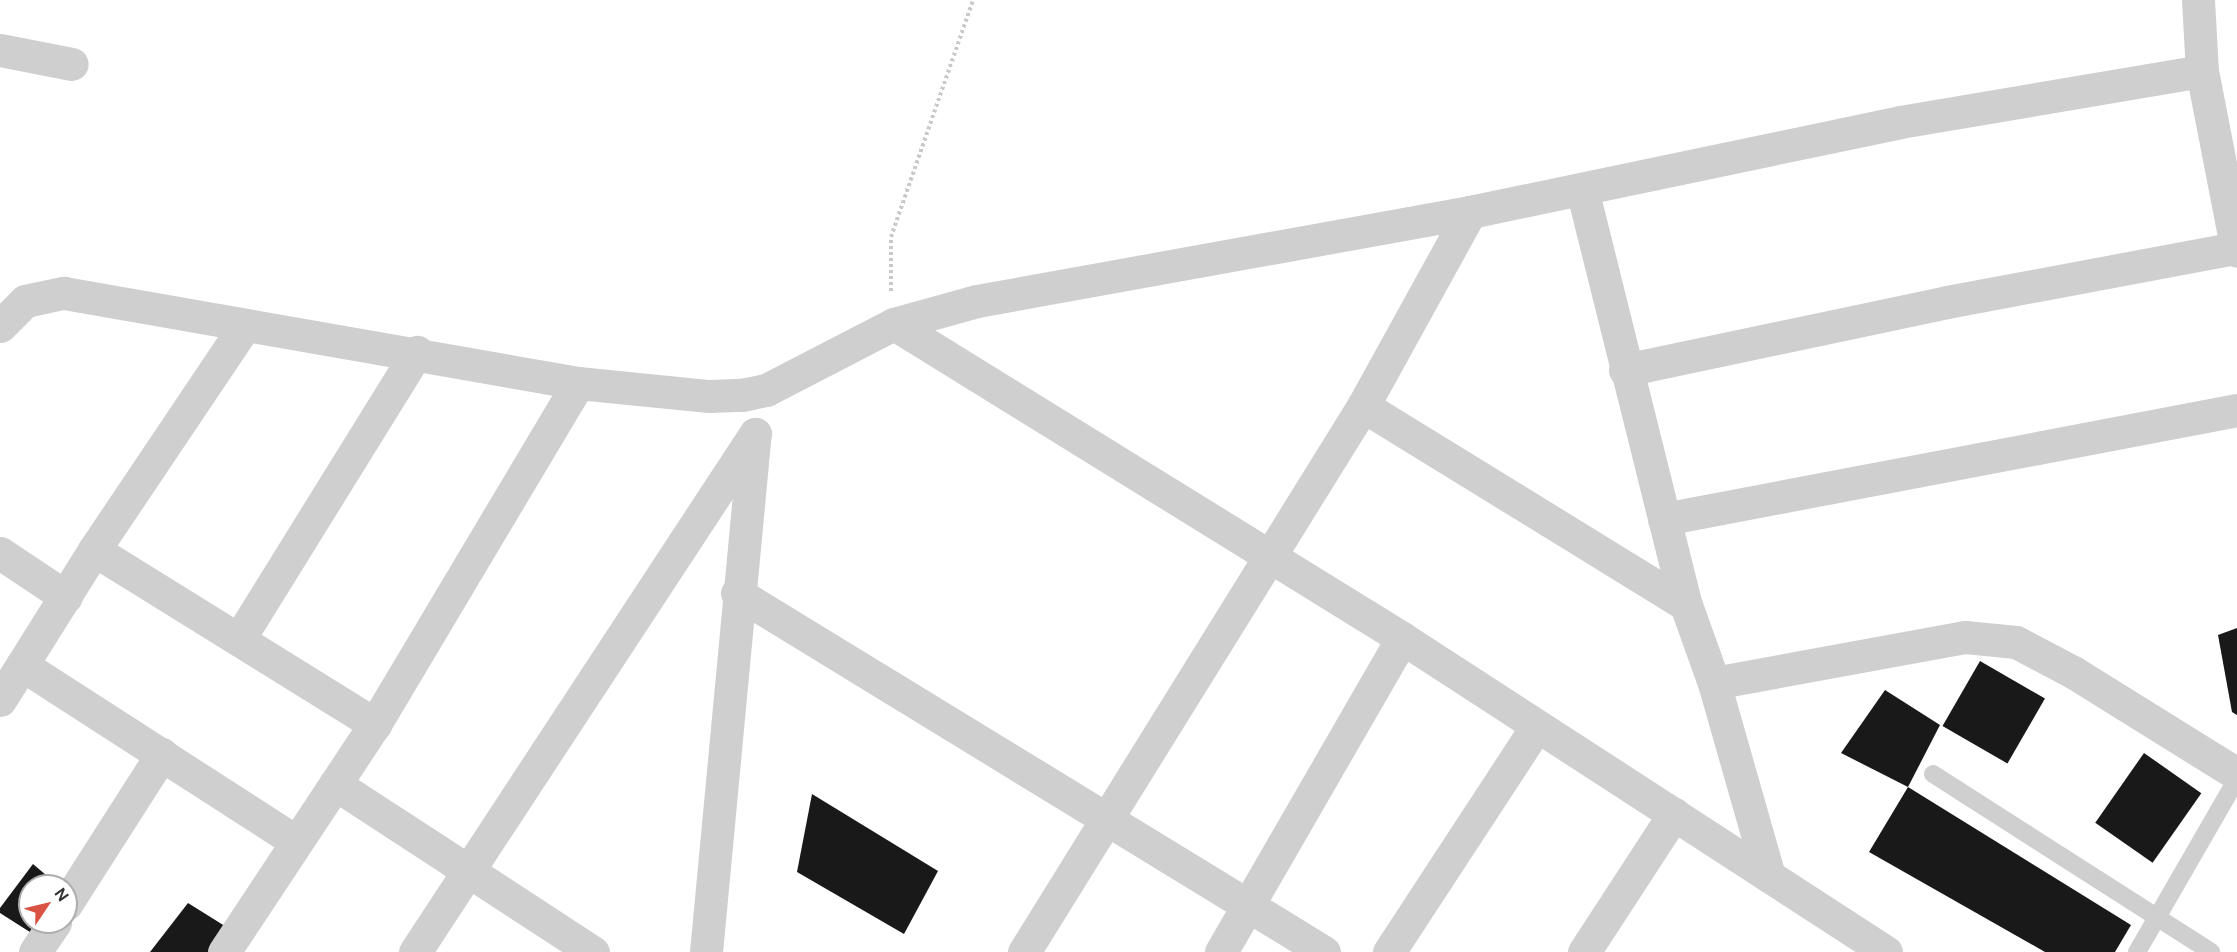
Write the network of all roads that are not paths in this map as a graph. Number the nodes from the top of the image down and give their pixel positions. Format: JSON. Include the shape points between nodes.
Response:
{"nodes":[{"id":1,"x":2198,"y":0,"type":"edge"},
{"id":2,"x":0,"y":50,"type":"edge"},
{"id":3,"x":72,"y":64,"type":"dead end"},
{"id":4,"x":2202,"y":71,"type":"junction"},
{"id":5,"x":1582,"y":189,"type":"junction"},
{"id":6,"x":2232,"y":206,"type":"edge"},
{"id":7,"x":1470,"y":212,"type":"junction"},
{"id":8,"x":2236,"y":250,"type":"edge"},
{"id":9,"x":3,"y":317,"type":"edge"},
{"id":10,"x":894,"y":324,"type":"junction"},
{"id":11,"x":245,"y":325,"type":"junction"},
{"id":12,"x":417,"y":352,"type":"junction"},
{"id":13,"x":1625,"y":370,"type":"junction"},
{"id":14,"x":578,"y":383,"type":"junction"},
{"id":15,"x":766,"y":390,"type":"junction"},
{"id":16,"x":1363,"y":406,"type":"junction"},
{"id":17,"x":2237,"y":410,"type":"edge"},
{"id":18,"x":755,"y":434,"type":"junction"},
{"id":19,"x":1664,"y":519,"type":"junction"},
{"id":20,"x":94,"y":550,"type":"junction"},
{"id":21,"x":0,"y":553,"type":"edge"},
{"id":22,"x":1269,"y":558,"type":"junction"},
{"id":23,"x":737,"y":593,"type":"junction"},
{"id":24,"x":66,"y":597,"type":"junction"},
{"id":25,"x":1686,"y":604,"type":"junction"},
{"id":26,"x":1402,"y":638,"type":"junction"},
{"id":27,"x":239,"y":639,"type":"junction"},
{"id":28,"x":22,"y":665,"type":"junction"},
{"id":29,"x":1714,"y":683,"type":"junction"},
{"id":30,"x":0,"y":700,"type":"edge"},
{"id":31,"x":375,"y":724,"type":"junction"},
{"id":32,"x":1537,"y":726,"type":"junction"},
{"id":33,"x":162,"y":754,"type":"junction"},
{"id":34,"x":1933,"y":774,"type":"dead end"},
{"id":35,"x":2237,"y":774,"type":"edge"},
{"id":36,"x":2237,"y":779,"type":"edge"},
{"id":37,"x":335,"y":784,"type":"junction"},
{"id":38,"x":1674,"y":814,"type":"junction"},
{"id":39,"x":1106,"y":816,"type":"junction"},
{"id":40,"x":295,"y":841,"type":"junction"},
{"id":41,"x":467,"y":868,"type":"junction"},
{"id":42,"x":1769,"y":876,"type":"junction"},
{"id":43,"x":78,"y":885,"type":"edge"},
{"id":44,"x":1249,"y":903,"type":"junction"},
{"id":45,"x":2156,"y":918,"type":"junction"},
{"id":46,"x":46,"y":934,"type":"edge"},
{"id":47,"x":35,"y":952,"type":"edge"},
{"id":48,"x":224,"y":952,"type":"edge"},
{"id":49,"x":415,"y":952,"type":"edge"},
{"id":50,"x":593,"y":952,"type":"edge"},
{"id":51,"x":706,"y":952,"type":"edge"},
{"id":52,"x":1024,"y":952,"type":"edge"},
{"id":53,"x":1221,"y":952,"type":"edge"},
{"id":54,"x":1324,"y":952,"type":"edge"},
{"id":55,"x":1389,"y":952,"type":"edge"},
{"id":56,"x":1584,"y":952,"type":"edge"},
{"id":57,"x":1886,"y":952,"type":"edge"},
{"id":58,"x":2138,"y":952,"type":"edge"},
{"id":59,"x":2211,"y":952,"type":"edge"}],
"edges":[{"from":1,"to":4,"type":"street"},
{"from":2,"to":3,"type":"street"},
{"from":4,"to":5,"type":"street","via":[[1900,122]]},
{"from":4,"to":6,"type":"street"},
{"from":5,"to":7,"type":"street"},
{"from":5,"to":13,"type":"street"},
{"from":6,"to":8,"type":"street"},
{"from":7,"to":10,"type":"street","via":[[977,301]]},
{"from":7,"to":16,"type":"street"},
{"from":8,"to":13,"type":"street","via":[[1947,302]]},
{"from":9,"to":11,"type":"street","via":[[25,301],[63,293]]},
{"from":10,"to":15,"type":"street"},
{"from":10,"to":22,"type":"street"},
{"from":11,"to":12,"type":"street"},
{"from":11,"to":20,"type":"street"},
{"from":12,"to":14,"type":"street"},
{"from":12,"to":27,"type":"street"},
{"from":13,"to":19,"type":"street"},
{"from":14,"to":15,"type":"street","via":[[709,396]]},
{"from":14,"to":31,"type":"street"},
{"from":15,"to":18,"type":"street"},
{"from":16,"to":22,"type":"street"},
{"from":16,"to":25,"type":"street"},
{"from":17,"to":19,"type":"street"},
{"from":18,"to":23,"type":"street"},
{"from":18,"to":41,"type":"street"},
{"from":19,"to":25,"type":"street"},
{"from":20,"to":24,"type":"street"},
{"from":20,"to":27,"type":"street"},
{"from":21,"to":24,"type":"street"},
{"from":22,"to":26,"type":"street"},
{"from":22,"to":39,"type":"street"},
{"from":23,"to":39,"type":"street"},
{"from":23,"to":51,"type":"street"},
{"from":24,"to":28,"type":"street"},
{"from":25,"to":29,"type":"street"},
{"from":26,"to":32,"type":"street"},
{"from":26,"to":44,"type":"street"},
{"from":27,"to":31,"type":"street"},
{"from":28,"to":30,"type":"street"},
{"from":28,"to":33,"type":"street"},
{"from":29,"to":35,"type":"street","via":[[1965,637],[2016,642],[2073,672]]},
{"from":29,"to":42,"type":"street"},
{"from":31,"to":37,"type":"street"},
{"from":32,"to":38,"type":"street"},
{"from":32,"to":55,"type":"street"},
{"from":33,"to":40,"type":"street"},
{"from":33,"to":43,"type":"street"},
{"from":34,"to":45,"type":"lane"},
{"from":36,"to":45,"type":"lane"},
{"from":37,"to":40,"type":"street"},
{"from":37,"to":41,"type":"street"},
{"from":38,"to":42,"type":"street"},
{"from":38,"to":56,"type":"street"},
{"from":39,"to":44,"type":"street"},
{"from":39,"to":52,"type":"street"},
{"from":40,"to":48,"type":"street"},
{"from":41,"to":49,"type":"street"},
{"from":41,"to":50,"type":"street"},
{"from":42,"to":57,"type":"street"},
{"from":44,"to":53,"type":"street"},
{"from":44,"to":54,"type":"street"},
{"from":45,"to":58,"type":"lane"},
{"from":45,"to":59,"type":"lane"},
{"from":46,"to":47,"type":"street"}]}
